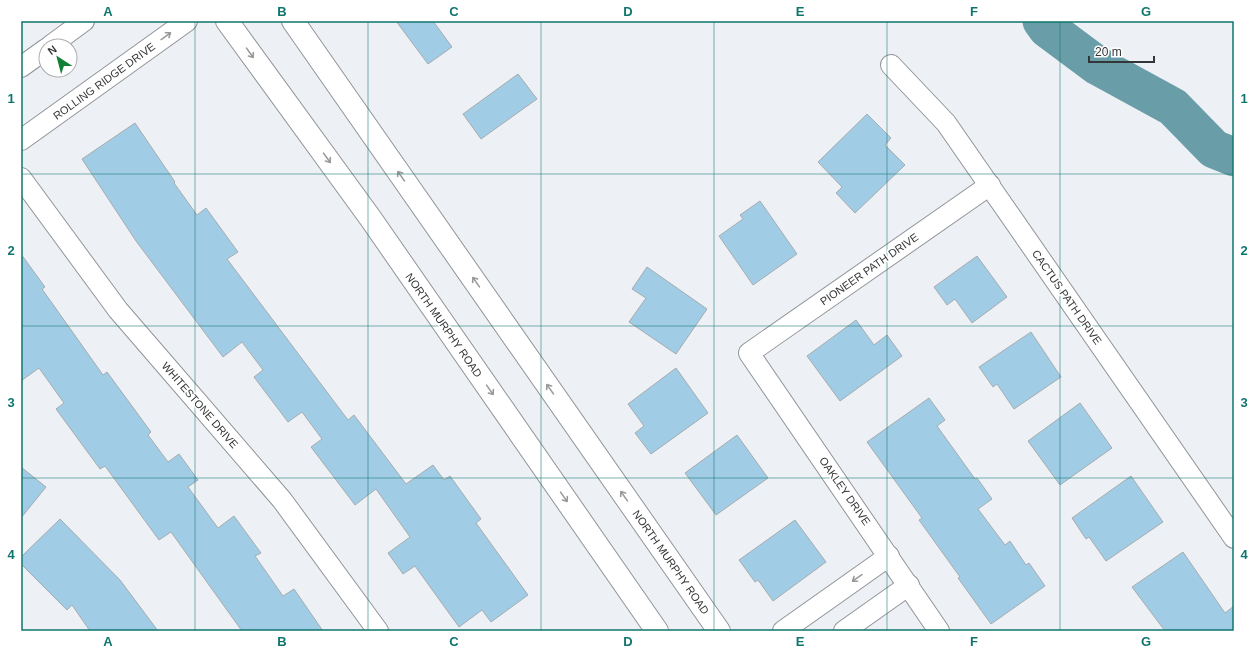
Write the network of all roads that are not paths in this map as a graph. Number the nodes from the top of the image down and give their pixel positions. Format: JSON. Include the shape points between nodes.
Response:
{"nodes":[{"id":1,"x":84,"y":21,"type":"edge"},
{"id":2,"x":187,"y":21,"type":"edge"},
{"id":3,"x":227,"y":21,"type":"edge"},
{"id":4,"x":293,"y":21,"type":"edge"},
{"id":5,"x":61,"y":38,"type":"edge"},
{"id":6,"x":38,"y":55,"type":"edge"},
{"id":7,"x":890,"y":65,"type":"dead end"},
{"id":8,"x":21,"y":67,"type":"edge"},
{"id":9,"x":21,"y":140,"type":"edge"},
{"id":10,"x":21,"y":178,"type":"edge"},
{"id":11,"x":990,"y":185,"type":"junction"},
{"id":12,"x":749,"y":353,"type":"joint"},
{"id":13,"x":1234,"y":538,"type":"edge"},
{"id":14,"x":889,"y":556,"type":"junction"},
{"id":15,"x":909,"y":585,"type":"junction"},
{"id":16,"x":378,"y":631,"type":"edge"},
{"id":17,"x":657,"y":631,"type":"edge"},
{"id":18,"x":719,"y":631,"type":"edge"},
{"id":19,"x":783,"y":631,"type":"edge"},
{"id":20,"x":844,"y":631,"type":"edge"},
{"id":21,"x":939,"y":631,"type":"edge"}],
"edges":[{"from":1,"to":5,"type":"street"},
{"from":9,"to":2,"type":"street","name":"ROLLING RIDGE DRIVE","one_way":true},
{"from":3,"to":17,"type":"main road","name":"NORTH MURPHY ROAD","one_way":true,"via":[[371,219]]},
{"from":18,"to":4,"type":"main road","name":"NORTH MURPHY ROAD","one_way":true},
{"from":6,"to":8,"type":"street"},
{"from":7,"to":11,"type":"street","name":"CACTUS PATH DRIVE","via":[[946,123]]},
{"from":10,"to":16,"type":"street","name":"WHITESTONE DRIVE","via":[[118,310],[282,500]]},
{"from":11,"to":12,"type":"street","name":"PIONEER PATH DRIVE"},
{"from":11,"to":13,"type":"street","name":"CACTUS PATH DRIVE"},
{"from":12,"to":14,"type":"street","name":"OAKLEY DRIVE"},
{"from":14,"to":15,"type":"street","name":"OAKLEY DRIVE"},
{"from":14,"to":19,"type":"street","one_way":true},
{"from":15,"to":20,"type":"street"},
{"from":15,"to":21,"type":"street","name":"OAKLEY DRIVE"}]}
